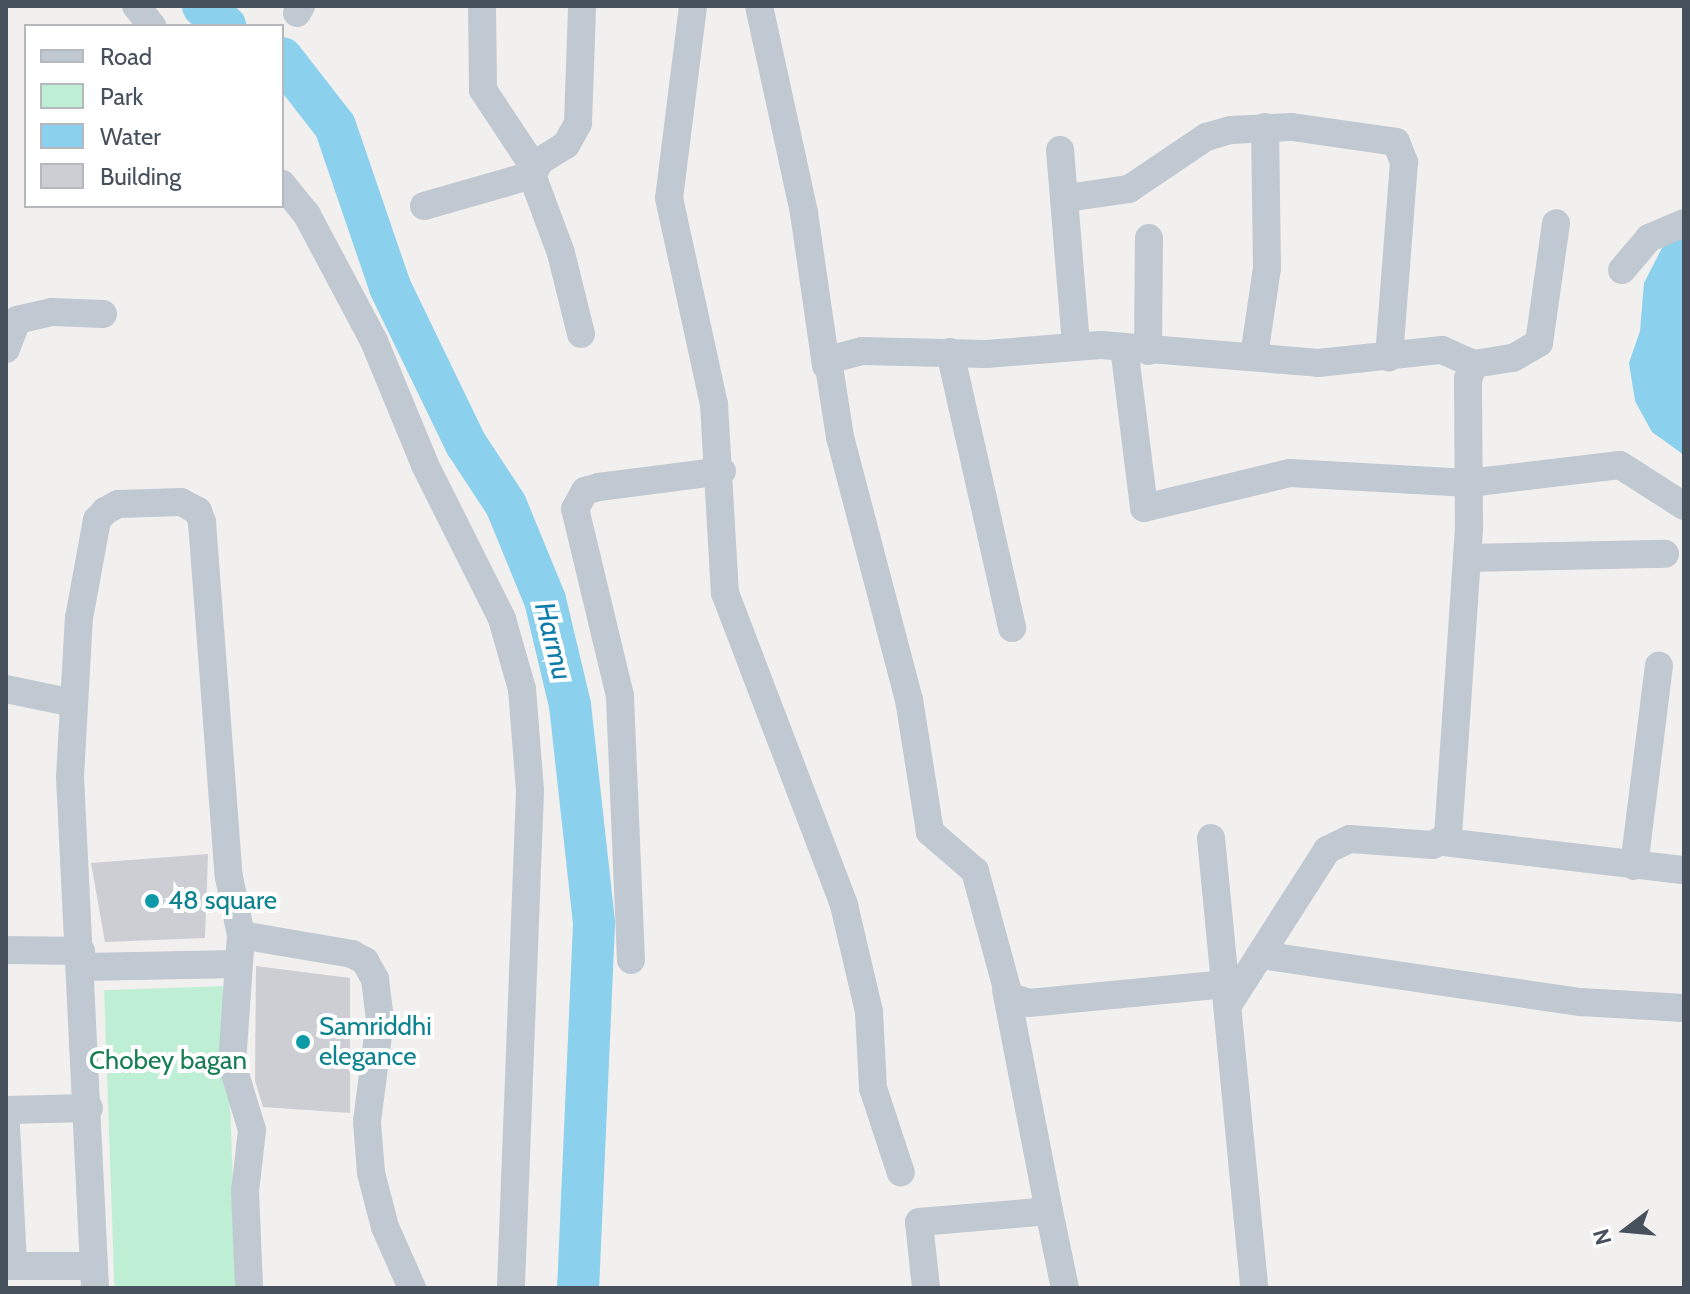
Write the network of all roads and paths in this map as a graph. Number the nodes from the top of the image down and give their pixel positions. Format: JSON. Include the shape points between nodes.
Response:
{"nodes":[{"id":1,"x":136,"y":6,"type":"edge"},
{"id":2,"x":482,"y":6,"type":"edge"},
{"id":3,"x":582,"y":6,"type":"edge"},
{"id":4,"x":693,"y":6,"type":"edge"},
{"id":5,"x":759,"y":6,"type":"edge"},
{"id":6,"x":150,"y":24,"type":"edge"},
{"id":7,"x":1265,"y":127,"type":"junction"},
{"id":8,"x":1060,"y":150,"type":"dead end"},
{"id":9,"x":533,"y":171,"type":"junction"},
{"id":10,"x":284,"y":186,"type":"edge"},
{"id":11,"x":1067,"y":198,"type":"junction"},
{"id":12,"x":424,"y":206,"type":"dead end"},
{"id":13,"x":1556,"y":223,"type":"dead end"},
{"id":14,"x":1684,"y":223,"type":"edge"},
{"id":15,"x":1149,"y":238,"type":"dead end"},
{"id":16,"x":1622,"y":270,"type":"dead end"},
{"id":17,"x":103,"y":314,"type":"dead end"},
{"id":18,"x":581,"y":334,"type":"dead end"},
{"id":19,"x":1076,"y":345,"type":"junction"},
{"id":20,"x":6,"y":349,"type":"edge"},
{"id":21,"x":1136,"y":349,"type":"junction"},
{"id":22,"x":950,"y":352,"type":"junction"},
{"id":23,"x":1254,"y":356,"type":"junction"},
{"id":24,"x":1389,"y":357,"type":"junction"},
{"id":25,"x":1474,"y":364,"type":"junction"},
{"id":26,"x":826,"y":365,"type":"junction"},
{"id":27,"x":722,"y":471,"type":"junction"},
{"id":28,"x":1469,"y":483,"type":"junction"},
{"id":29,"x":1684,"y":506,"type":"edge"},
{"id":30,"x":1665,"y":554,"type":"dead end"},
{"id":31,"x":1467,"y":558,"type":"junction"},
{"id":32,"x":1012,"y":628,"type":"dead end"},
{"id":33,"x":1659,"y":666,"type":"dead end"},
{"id":34,"x":6,"y":689,"type":"edge"},
{"id":35,"x":73,"y":703,"type":"junction"},
{"id":36,"x":1211,"y":838,"type":"dead end"},
{"id":37,"x":1444,"y":842,"type":"junction"},
{"id":38,"x":1634,"y":866,"type":"junction"},
{"id":39,"x":1684,"y":870,"type":"edge"},
{"id":40,"x":241,"y":935,"type":"junction"},
{"id":41,"x":6,"y":950,"type":"edge"},
{"id":42,"x":1261,"y":955,"type":"junction"},
{"id":43,"x":81,"y":959,"type":"junction"},
{"id":44,"x":631,"y":960,"type":"dead end"},
{"id":45,"x":239,"y":964,"type":"junction"},
{"id":46,"x":1006,"y":990,"type":"junction"},
{"id":47,"x":1227,"y":995,"type":"junction"},
{"id":48,"x":1684,"y":1008,"type":"edge"},
{"id":49,"x":89,"y":1108,"type":"junction"},
{"id":50,"x":6,"y":1110,"type":"edge"},
{"id":51,"x":6,"y":1126,"type":"edge"},
{"id":52,"x":901,"y":1173,"type":"dead end"},
{"id":53,"x":1049,"y":1211,"type":"junction"},
{"id":54,"x":9,"y":1266,"type":"edge"},
{"id":55,"x":94,"y":1277,"type":"edge"},
{"id":56,"x":249,"y":1288,"type":"edge"},
{"id":57,"x":412,"y":1288,"type":"edge"},
{"id":58,"x":511,"y":1288,"type":"edge"},
{"id":59,"x":926,"y":1288,"type":"edge"},
{"id":60,"x":1065,"y":1288,"type":"edge"},
{"id":61,"x":1254,"y":1288,"type":"edge"}],
"edges":[{"from":1,"to":6,"type":"street"},
{"from":2,"to":9,"type":"street","via":[[483,90]]},
{"from":3,"to":9,"type":"street","via":[[578,123],[566,145]]},
{"from":4,"to":27,"type":"street","via":[[669,198]]},
{"from":5,"to":26,"type":"street","via":[[804,213]]},
{"from":7,"to":11,"type":"street","via":[[1206,137],[1129,189]]},
{"from":7,"to":23,"type":"street","via":[[1268,253]]},
{"from":7,"to":24,"type":"street","via":[[1386,137],[1402,149]]},
{"from":8,"to":11,"type":"street"},
{"from":9,"to":12,"type":"street"},
{"from":9,"to":18,"type":"street"},
{"from":10,"to":58,"type":"street","via":[[307,215],[374,341],[425,465],[502,619],[522,689],[530,791]]},
{"from":11,"to":19,"type":"street"},
{"from":13,"to":25,"type":"street","via":[[1539,343],[1513,358]]},
{"from":14,"to":16,"type":"street","via":[[1649,238]]},
{"from":15,"to":21,"type":"street"},
{"from":17,"to":20,"type":"street","via":[[52,312],[17,320]]},
{"from":19,"to":21,"type":"street"},
{"from":19,"to":22,"type":"street"},
{"from":21,"to":23,"type":"street"},
{"from":21,"to":28,"type":"street","via":[[1144,508],[1290,473]]},
{"from":22,"to":26,"type":"street","via":[[845,352]]},
{"from":22,"to":32,"type":"street"},
{"from":23,"to":24,"type":"street","via":[[1318,363]]},
{"from":24,"to":25,"type":"street","via":[[1442,350]]},
{"from":25,"to":28,"type":"street","via":[[1468,379]]},
{"from":26,"to":46,"type":"street","via":[[909,700],[930,832],[975,871]]},
{"from":27,"to":44,"type":"street","via":[[599,487],[585,491],[575,509],[620,696]]},
{"from":27,"to":52,"type":"street","via":[[725,593],[840,892],[869,1012],[873,1088]]},
{"from":28,"to":29,"type":"street","via":[[1620,465]]},
{"from":28,"to":31,"type":"street"},
{"from":30,"to":31,"type":"street"},
{"from":31,"to":37,"type":"street","via":[[1451,819]]},
{"from":33,"to":38,"type":"street"},
{"from":34,"to":35,"type":"street"},
{"from":35,"to":40,"type":"street","via":[[79,618],[97,520],[118,504],[191,505],[202,522],[205,623],[229,877]]},
{"from":35,"to":43,"type":"street","via":[[70,777]]},
{"from":36,"to":47,"type":"street"},
{"from":37,"to":38,"type":"street"},
{"from":37,"to":42,"type":"street","via":[[1338,842],[1318,861]]},
{"from":38,"to":39,"type":"street"},
{"from":40,"to":45,"type":"street"},
{"from":40,"to":57,"type":"street","via":[[352,954],[365,961],[375,979],[380,1020],[367,1122],[371,1173],[385,1227]]},
{"from":41,"to":43,"type":"street"},
{"from":42,"to":47,"type":"street"},
{"from":42,"to":48,"type":"street","via":[[1581,1002]]},
{"from":43,"to":45,"type":"street"},
{"from":43,"to":49,"type":"street"},
{"from":45,"to":56,"type":"street","via":[[232,1064],[252,1130],[245,1191]]},
{"from":46,"to":47,"type":"street","via":[[1029,1003]]},
{"from":46,"to":53,"type":"street"},
{"from":47,"to":61,"type":"street"},
{"from":49,"to":50,"type":"street"},
{"from":49,"to":55,"type":"street"},
{"from":51,"to":54,"type":"street"},
{"from":53,"to":59,"type":"street","via":[[919,1222]]},
{"from":53,"to":60,"type":"street"},
{"from":54,"to":55,"type":"street"}]}
